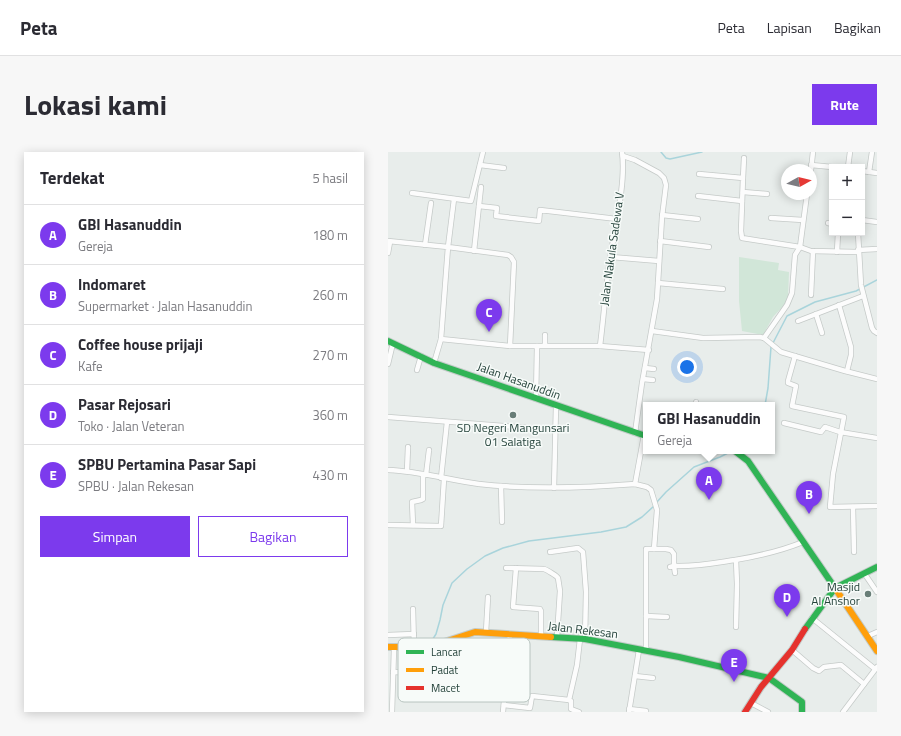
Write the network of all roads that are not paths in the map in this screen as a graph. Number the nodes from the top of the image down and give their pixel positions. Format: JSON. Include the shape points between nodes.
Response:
{"nodes":[{"id":1,"x":483,"y":152,"type":"edge"},
{"id":2,"x":813,"y":152,"type":"edge"},
{"id":3,"x":850,"y":152,"type":"edge"},
{"id":4,"x":872,"y":152,"type":"edge"},
{"id":5,"x":622,"y":154,"type":"edge"},
{"id":6,"x":744,"y":158,"type":"dead end"},
{"id":7,"x":812,"y":164,"type":"edge"},
{"id":8,"x":848,"y":164,"type":"edge"},
{"id":9,"x":480,"y":165,"type":"junction"},
{"id":10,"x":504,"y":168,"type":"dead end"},
{"id":11,"x":817,"y":168,"type":"edge"},
{"id":12,"x":829,"y":168,"type":"edge"},
{"id":13,"x":865,"y":172,"type":"edge"},
{"id":14,"x":869,"y":172,"type":"junction"},
{"id":15,"x":877,"y":173,"type":"edge"},
{"id":16,"x":699,"y":174,"type":"dead end"},
{"id":17,"x":743,"y":178,"type":"junction"},
{"id":18,"x":481,"y":187,"type":"dead end"},
{"id":19,"x":743,"y":192,"type":"junction"},
{"id":20,"x":412,"y":193,"type":"dead end"},
{"id":21,"x":767,"y":194,"type":"dead end"},
{"id":22,"x":698,"y":196,"type":"dead end"},
{"id":23,"x":454,"y":199,"type":"junction"},
{"id":24,"x":806,"y":200,"type":"edge"},
{"id":25,"x":742,"y":201,"type":"junction"},
{"id":26,"x":432,"y":203,"type":"dead end"},
{"id":27,"x":479,"y":206,"type":"junction"},
{"id":28,"x":662,"y":215,"type":"junction"},
{"id":29,"x":771,"y":218,"type":"dead end"},
{"id":30,"x":617,"y":219,"type":"junction"},
{"id":31,"x":698,"y":219,"type":"dead end"},
{"id":32,"x":803,"y":220,"type":"junction"},
{"id":33,"x":865,"y":220,"type":"edge"},
{"id":34,"x":877,"y":222,"type":"edge"},
{"id":35,"x":838,"y":236,"type":"edge"},
{"id":36,"x":858,"y":236,"type":"edge"},
{"id":37,"x":660,"y":241,"type":"junction"},
{"id":38,"x":389,"y":242,"type":"edge"},
{"id":39,"x":425,"y":245,"type":"junction"},
{"id":40,"x":448,"y":247,"type":"junction"},
{"id":41,"x":709,"y":247,"type":"dead end"},
{"id":42,"x":800,"y":247,"type":"junction"},
{"id":43,"x":877,"y":249,"type":"edge"},
{"id":44,"x":474,"y":251,"type":"junction"},
{"id":45,"x":812,"y":251,"type":"junction"},
{"id":46,"x":858,"y":251,"type":"junction"},
{"id":47,"x":837,"y":252,"type":"junction"},
{"id":48,"x":388,"y":253,"type":"edge"},
{"id":49,"x":610,"y":257,"type":"junction"},
{"id":50,"x":659,"y":261,"type":"junction"},
{"id":51,"x":658,"y":283,"type":"junction"},
{"id":52,"x":723,"y":289,"type":"dead end"},
{"id":53,"x":863,"y":294,"type":"junction"},
{"id":54,"x":810,"y":295,"type":"dead end"},
{"id":55,"x":839,"y":306,"type":"junction"},
{"id":56,"x":816,"y":314,"type":"junction"},
{"id":57,"x":798,"y":321,"type":"dead end"},
{"id":58,"x":652,"y":331,"type":"junction"},
{"id":59,"x":822,"y":333,"type":"dead end"},
{"id":60,"x":877,"y":333,"type":"edge"},
{"id":61,"x":545,"y":335,"type":"dead end"},
{"id":62,"x":764,"y":338,"type":"junction"},
{"id":63,"x":441,"y":339,"type":"junction"},
{"id":64,"x":390,"y":342,"type":"edge"},
{"id":65,"x":545,"y":345,"type":"junction"},
{"id":66,"x":510,"y":346,"type":"junction"},
{"id":67,"x":537,"y":346,"type":"junction"},
{"id":68,"x":600,"y":346,"type":"junction"},
{"id":69,"x":649,"y":350,"type":"junction"},
{"id":70,"x":421,"y":356,"type":"junction"},
{"id":71,"x":795,"y":356,"type":"junction"},
{"id":72,"x":434,"y":363,"type":"junction"},
{"id":73,"x":388,"y":364,"type":"edge"},
{"id":74,"x":645,"y":368,"type":"junction"},
{"id":75,"x":654,"y":369,"type":"dead end"},
{"id":76,"x":417,"y":370,"type":"dead end"},
{"id":77,"x":847,"y":372,"type":"junction"},
{"id":78,"x":643,"y":379,"type":"junction"},
{"id":79,"x":877,"y":379,"type":"edge"},
{"id":80,"x":653,"y":380,"type":"dead end"},
{"id":81,"x":536,"y":399,"type":"junction"},
{"id":82,"x":556,"y":406,"type":"junction"},
{"id":83,"x":388,"y":417,"type":"edge"},
{"id":84,"x":447,"y":422,"type":"junction"},
{"id":85,"x":784,"y":423,"type":"dead end"},
{"id":86,"x":555,"y":430,"type":"junction"},
{"id":87,"x":840,"y":432,"type":"junction"},
{"id":88,"x":635,"y":433,"type":"junction"},
{"id":89,"x":643,"y":435,"type":"edge"},
{"id":90,"x":877,"y":438,"type":"edge"},
{"id":91,"x":643,"y":446,"type":"edge"},
{"id":92,"x":408,"y":447,"type":"dead end"},
{"id":93,"x":429,"y":450,"type":"dead end"},
{"id":94,"x":740,"y":454,"type":"edge"},
{"id":95,"x":388,"y":470,"type":"edge"},
{"id":96,"x":407,"y":471,"type":"junction"},
{"id":97,"x":425,"y":475,"type":"junction"},
{"id":98,"x":443,"y":478,"type":"junction"},
{"id":99,"x":635,"y":484,"type":"junction"},
{"id":100,"x":501,"y":486,"type":"junction"},
{"id":101,"x":554,"y":488,"type":"junction"},
{"id":102,"x":877,"y":506,"type":"edge"},
{"id":103,"x":853,"y":507,"type":"junction"},
{"id":104,"x":502,"y":522,"type":"dead end"},
{"id":105,"x":388,"y":524,"type":"edge"},
{"id":106,"x":413,"y":525,"type":"junction"},
{"id":107,"x":804,"y":542,"type":"junction"},
{"id":108,"x":654,"y":548,"type":"junction"},
{"id":109,"x":550,"y":552,"type":"dead end"},
{"id":110,"x":854,"y":552,"type":"dead end"},
{"id":111,"x":736,"y":560,"type":"junction"},
{"id":112,"x":672,"y":567,"type":"junction"},
{"id":113,"x":877,"y":567,"type":"edge"},
{"id":114,"x":506,"y":568,"type":"dead end"},
{"id":115,"x":516,"y":568,"type":"junction"},
{"id":116,"x":675,"y":573,"type":"dead end"},
{"id":117,"x":864,"y":573,"type":"junction"},
{"id":118,"x":835,"y":588,"type":"junction"},
{"id":119,"x":877,"y":592,"type":"edge"},
{"id":120,"x":488,"y":597,"type":"dead end"},
{"id":121,"x":413,"y":609,"type":"dead end"},
{"id":122,"x":646,"y":616,"type":"junction"},
{"id":123,"x":667,"y":617,"type":"dead end"},
{"id":124,"x":812,"y":618,"type":"junction"},
{"id":125,"x":736,"y":626,"type":"dead end"},
{"id":126,"x":486,"y":632,"type":"junction"},
{"id":127,"x":877,"y":632,"type":"edge"},
{"id":128,"x":388,"y":634,"type":"edge"},
{"id":129,"x":414,"y":634,"type":"junction"},
{"id":130,"x":510,"y":634,"type":"junction"},
{"id":131,"x":541,"y":636,"type":"junction"},
{"id":132,"x":868,"y":636,"type":"junction"},
{"id":133,"x":557,"y":637,"type":"junction"},
{"id":134,"x":414,"y":638,"type":"edge"},
{"id":135,"x":456,"y":638,"type":"edge"},
{"id":136,"x":510,"y":638,"type":"edge"},
{"id":137,"x":582,"y":639,"type":"junction"},
{"id":138,"x":393,"y":649,"type":"edge"},
{"id":139,"x":642,"y":650,"type":"junction"},
{"id":140,"x":792,"y":650,"type":"junction"},
{"id":141,"x":877,"y":651,"type":"edge"},
{"id":142,"x":388,"y":659,"type":"edge"},
{"id":143,"x":394,"y":660,"type":"junction"},
{"id":144,"x":876,"y":668,"type":"edge"},
{"id":145,"x":393,"y":672,"type":"junction"},
{"id":146,"x":398,"y":673,"type":"edge"},
{"id":147,"x":635,"y":676,"type":"junction"},
{"id":148,"x":653,"y":678,"type":"dead end"},
{"id":149,"x":769,"y":678,"type":"junction"},
{"id":150,"x":864,"y":684,"type":"junction"},
{"id":151,"x":390,"y":699,"type":"edge"},
{"id":152,"x":568,"y":700,"type":"junction"},
{"id":153,"x":751,"y":703,"type":"junction"},
{"id":154,"x":504,"y":704,"type":"joint"},
{"id":155,"x":391,"y":710,"type":"edge"},
{"id":156,"x":629,"y":710,"type":"edge"},
{"id":157,"x":646,"y":711,"type":"dead end"},
{"id":158,"x":503,"y":712,"type":"edge"},
{"id":159,"x":579,"y":712,"type":"edge"},
{"id":160,"x":745,"y":712,"type":"edge"},
{"id":161,"x":768,"y":712,"type":"edge"},
{"id":162,"x":802,"y":712,"type":"edge"},
{"id":163,"x":843,"y":712,"type":"edge"}],
"edges":[{"from":1,"to":9,"type":"street"},
{"from":2,"to":7,"type":"street"},
{"from":3,"to":8,"type":"street"},
{"from":4,"to":14,"type":"street"},
{"from":5,"to":28,"type":"street","via":[[664,178],[666,185]]},
{"from":5,"to":30,"type":"street","name":"Jalan Nakula Sadewa V"},
{"from":6,"to":17,"type":"street"},
{"from":9,"to":10,"type":"street"},
{"from":9,"to":23,"type":"street","via":[[471,201]]},
{"from":11,"to":12,"type":"street"},
{"from":13,"to":14,"type":"street"},
{"from":14,"to":15,"type":"street"},
{"from":16,"to":17,"type":"street"},
{"from":17,"to":19,"type":"street"},
{"from":18,"to":27,"type":"street"},
{"from":19,"to":21,"type":"street"},
{"from":19,"to":25,"type":"street"},
{"from":20,"to":23,"type":"street"},
{"from":22,"to":25,"type":"street"},
{"from":23,"to":40,"type":"street"},
{"from":24,"to":32,"type":"street"},
{"from":25,"to":42,"type":"street","via":[[742,238]]},
{"from":26,"to":39,"type":"street"},
{"from":27,"to":30,"type":"street","via":[[497,208],[496,216],[539,221],[540,210]]},
{"from":27,"to":44,"type":"street"},
{"from":28,"to":31,"type":"street"},
{"from":28,"to":37,"type":"street"},
{"from":29,"to":32,"type":"street"},
{"from":30,"to":49,"type":"street","name":"Jalan Nakula Sadewa V"},
{"from":32,"to":42,"type":"street"},
{"from":33,"to":34,"type":"street"},
{"from":35,"to":47,"type":"street"},
{"from":36,"to":46,"type":"street"},
{"from":37,"to":41,"type":"street"},
{"from":37,"to":50,"type":"street"},
{"from":38,"to":39,"type":"street"},
{"from":38,"to":48,"type":"street"},
{"from":39,"to":40,"type":"street"},
{"from":40,"to":44,"type":"street"},
{"from":40,"to":63,"type":"street"},
{"from":42,"to":45,"type":"street"},
{"from":42,"to":62,"type":"street","via":[[795,255],[789,301]]},
{"from":43,"to":46,"type":"street"},
{"from":44,"to":66,"type":"street","via":[[508,255],[514,262]]},
{"from":45,"to":47,"type":"street"},
{"from":45,"to":54,"type":"street"},
{"from":46,"to":47,"type":"street"},
{"from":46,"to":53,"type":"street"},
{"from":49,"to":50,"type":"street"},
{"from":49,"to":68,"type":"street","name":"Jalan Nakula Sadewa V"},
{"from":50,"to":51,"type":"street"},
{"from":51,"to":52,"type":"street"},
{"from":51,"to":58,"type":"street"},
{"from":53,"to":55,"type":"street"},
{"from":53,"to":60,"type":"street","via":[[872,328]]},
{"from":55,"to":56,"type":"street"},
{"from":55,"to":77,"type":"street","via":[[851,347]]},
{"from":56,"to":57,"type":"street"},
{"from":56,"to":59,"type":"street"},
{"from":58,"to":62,"type":"street","via":[[703,338]]},
{"from":58,"to":69,"type":"street"},
{"from":61,"to":65,"type":"street"},
{"from":62,"to":71,"type":"street","via":[[776,349]]},
{"from":63,"to":66,"type":"street"},
{"from":63,"to":72,"type":"street"},
{"from":64,"to":70,"type":"main road","name":"Jalan Hasanuddin"},
{"from":64,"to":73,"type":"street"},
{"from":65,"to":67,"type":"street"},
{"from":65,"to":68,"type":"street"},
{"from":66,"to":67,"type":"street"},
{"from":67,"to":81,"type":"street"},
{"from":68,"to":69,"type":"street"},
{"from":69,"to":74,"type":"street"},
{"from":70,"to":72,"type":"main road","name":"Jalan Hasanuddin"},
{"from":70,"to":76,"type":"street"},
{"from":71,"to":77,"type":"street"},
{"from":71,"to":87,"type":"street","via":[[788,381],[796,386],[791,405],[843,416]]},
{"from":72,"to":81,"type":"main road","name":"Jalan Hasanuddin"},
{"from":74,"to":75,"type":"street"},
{"from":74,"to":78,"type":"street"},
{"from":77,"to":79,"type":"street"},
{"from":78,"to":80,"type":"street"},
{"from":78,"to":88,"type":"street"},
{"from":81,"to":82,"type":"main road","name":"Jalan Hasanuddin"},
{"from":82,"to":86,"type":"street"},
{"from":82,"to":88,"type":"main road","name":"Jalan Hasanuddin"},
{"from":83,"to":84,"type":"street"},
{"from":84,"to":86,"type":"street"},
{"from":84,"to":98,"type":"street"},
{"from":85,"to":87,"type":"street","via":[[821,432],[825,427]]},
{"from":86,"to":101,"type":"street"},
{"from":87,"to":90,"type":"street"},
{"from":87,"to":103,"type":"street","via":[[830,507]]},
{"from":88,"to":89,"type":"main road","name":"Jalan Hasanuddin"},
{"from":91,"to":99,"type":"street"},
{"from":92,"to":96,"type":"street"},
{"from":93,"to":97,"type":"street"},
{"from":94,"to":107,"type":"main road","via":[[748,461]]},
{"from":95,"to":96,"type":"street"},
{"from":96,"to":97,"type":"street"},
{"from":97,"to":98,"type":"street"},
{"from":97,"to":106,"type":"street","via":[[423,499],[412,502]]},
{"from":98,"to":100,"type":"street"},
{"from":98,"to":106,"type":"street","via":[[441,525]]},
{"from":99,"to":101,"type":"street"},
{"from":99,"to":108,"type":"street","via":[[647,487],[655,502],[657,510]]},
{"from":100,"to":101,"type":"street"},
{"from":100,"to":104,"type":"street"},
{"from":102,"to":103,"type":"street"},
{"from":103,"to":110,"type":"street"},
{"from":105,"to":106,"type":"street"},
{"from":107,"to":111,"type":"street","via":[[777,552]]},
{"from":107,"to":118,"type":"main road"},
{"from":108,"to":112,"type":"street","via":[[672,550]]},
{"from":108,"to":122,"type":"street","via":[[646,550]]},
{"from":109,"to":137,"type":"street","via":[[578,548],[583,552],[586,592]]},
{"from":111,"to":112,"type":"street","via":[[694,567]]},
{"from":111,"to":125,"type":"street"},
{"from":112,"to":116,"type":"street"},
{"from":113,"to":117,"type":"main road"},
{"from":114,"to":115,"type":"street"},
{"from":115,"to":131,"type":"street","via":[[513,607],[542,611]]},
{"from":115,"to":133,"type":"street","via":[[544,569],[558,578],[560,591]]},
{"from":117,"to":118,"type":"main road"},
{"from":117,"to":119,"type":"street"},
{"from":118,"to":124,"type":"main road"},
{"from":118,"to":132,"type":"main road"},
{"from":120,"to":126,"type":"street"},
{"from":121,"to":129,"type":"street"},
{"from":122,"to":123,"type":"street"},
{"from":122,"to":139,"type":"street"},
{"from":124,"to":140,"type":"main road"},
{"from":124,"to":144,"type":"street"},
{"from":126,"to":130,"type":"main road","name":"Jalan Rekesan"},
{"from":126,"to":135,"type":"main road","name":"Jalan Rekesan","via":[[475,632]]},
{"from":127,"to":132,"type":"street"},
{"from":128,"to":129,"type":"street"},
{"from":129,"to":134,"type":"street"},
{"from":130,"to":131,"type":"main road","name":"Jalan Rekesan"},
{"from":130,"to":136,"type":"street"},
{"from":131,"to":133,"type":"main road","name":"Jalan Rekesan"},
{"from":132,"to":141,"type":"main road"},
{"from":133,"to":137,"type":"main road","name":"Jalan Rekesan"},
{"from":137,"to":139,"type":"main road","name":"Jalan Rekesan"},
{"from":137,"to":152,"type":"street"},
{"from":138,"to":143,"type":"street"},
{"from":139,"to":147,"type":"street"},
{"from":139,"to":149,"type":"main road","name":"Jalan Rekesan"},
{"from":140,"to":149,"type":"main road"},
{"from":140,"to":150,"type":"street","via":[[819,671],[824,667],[841,665]]},
{"from":142,"to":143,"type":"street"},
{"from":143,"to":145,"type":"street"},
{"from":144,"to":150,"type":"street"},
{"from":145,"to":146,"type":"street"},
{"from":145,"to":151,"type":"street"},
{"from":147,"to":148,"type":"street"},
{"from":147,"to":156,"type":"street"},
{"from":149,"to":153,"type":"main road"},
{"from":149,"to":162,"type":"main road","via":[[802,702]]},
{"from":150,"to":163,"type":"street"},
{"from":151,"to":155,"type":"street"},
{"from":152,"to":154,"type":"street","via":[[533,696],[530,708]]},
{"from":152,"to":159,"type":"street","via":[[571,701],[571,709]]},
{"from":153,"to":160,"type":"main road"},
{"from":153,"to":161,"type":"street"},
{"from":154,"to":158,"type":"street"},
{"from":156,"to":157,"type":"street"}]}
